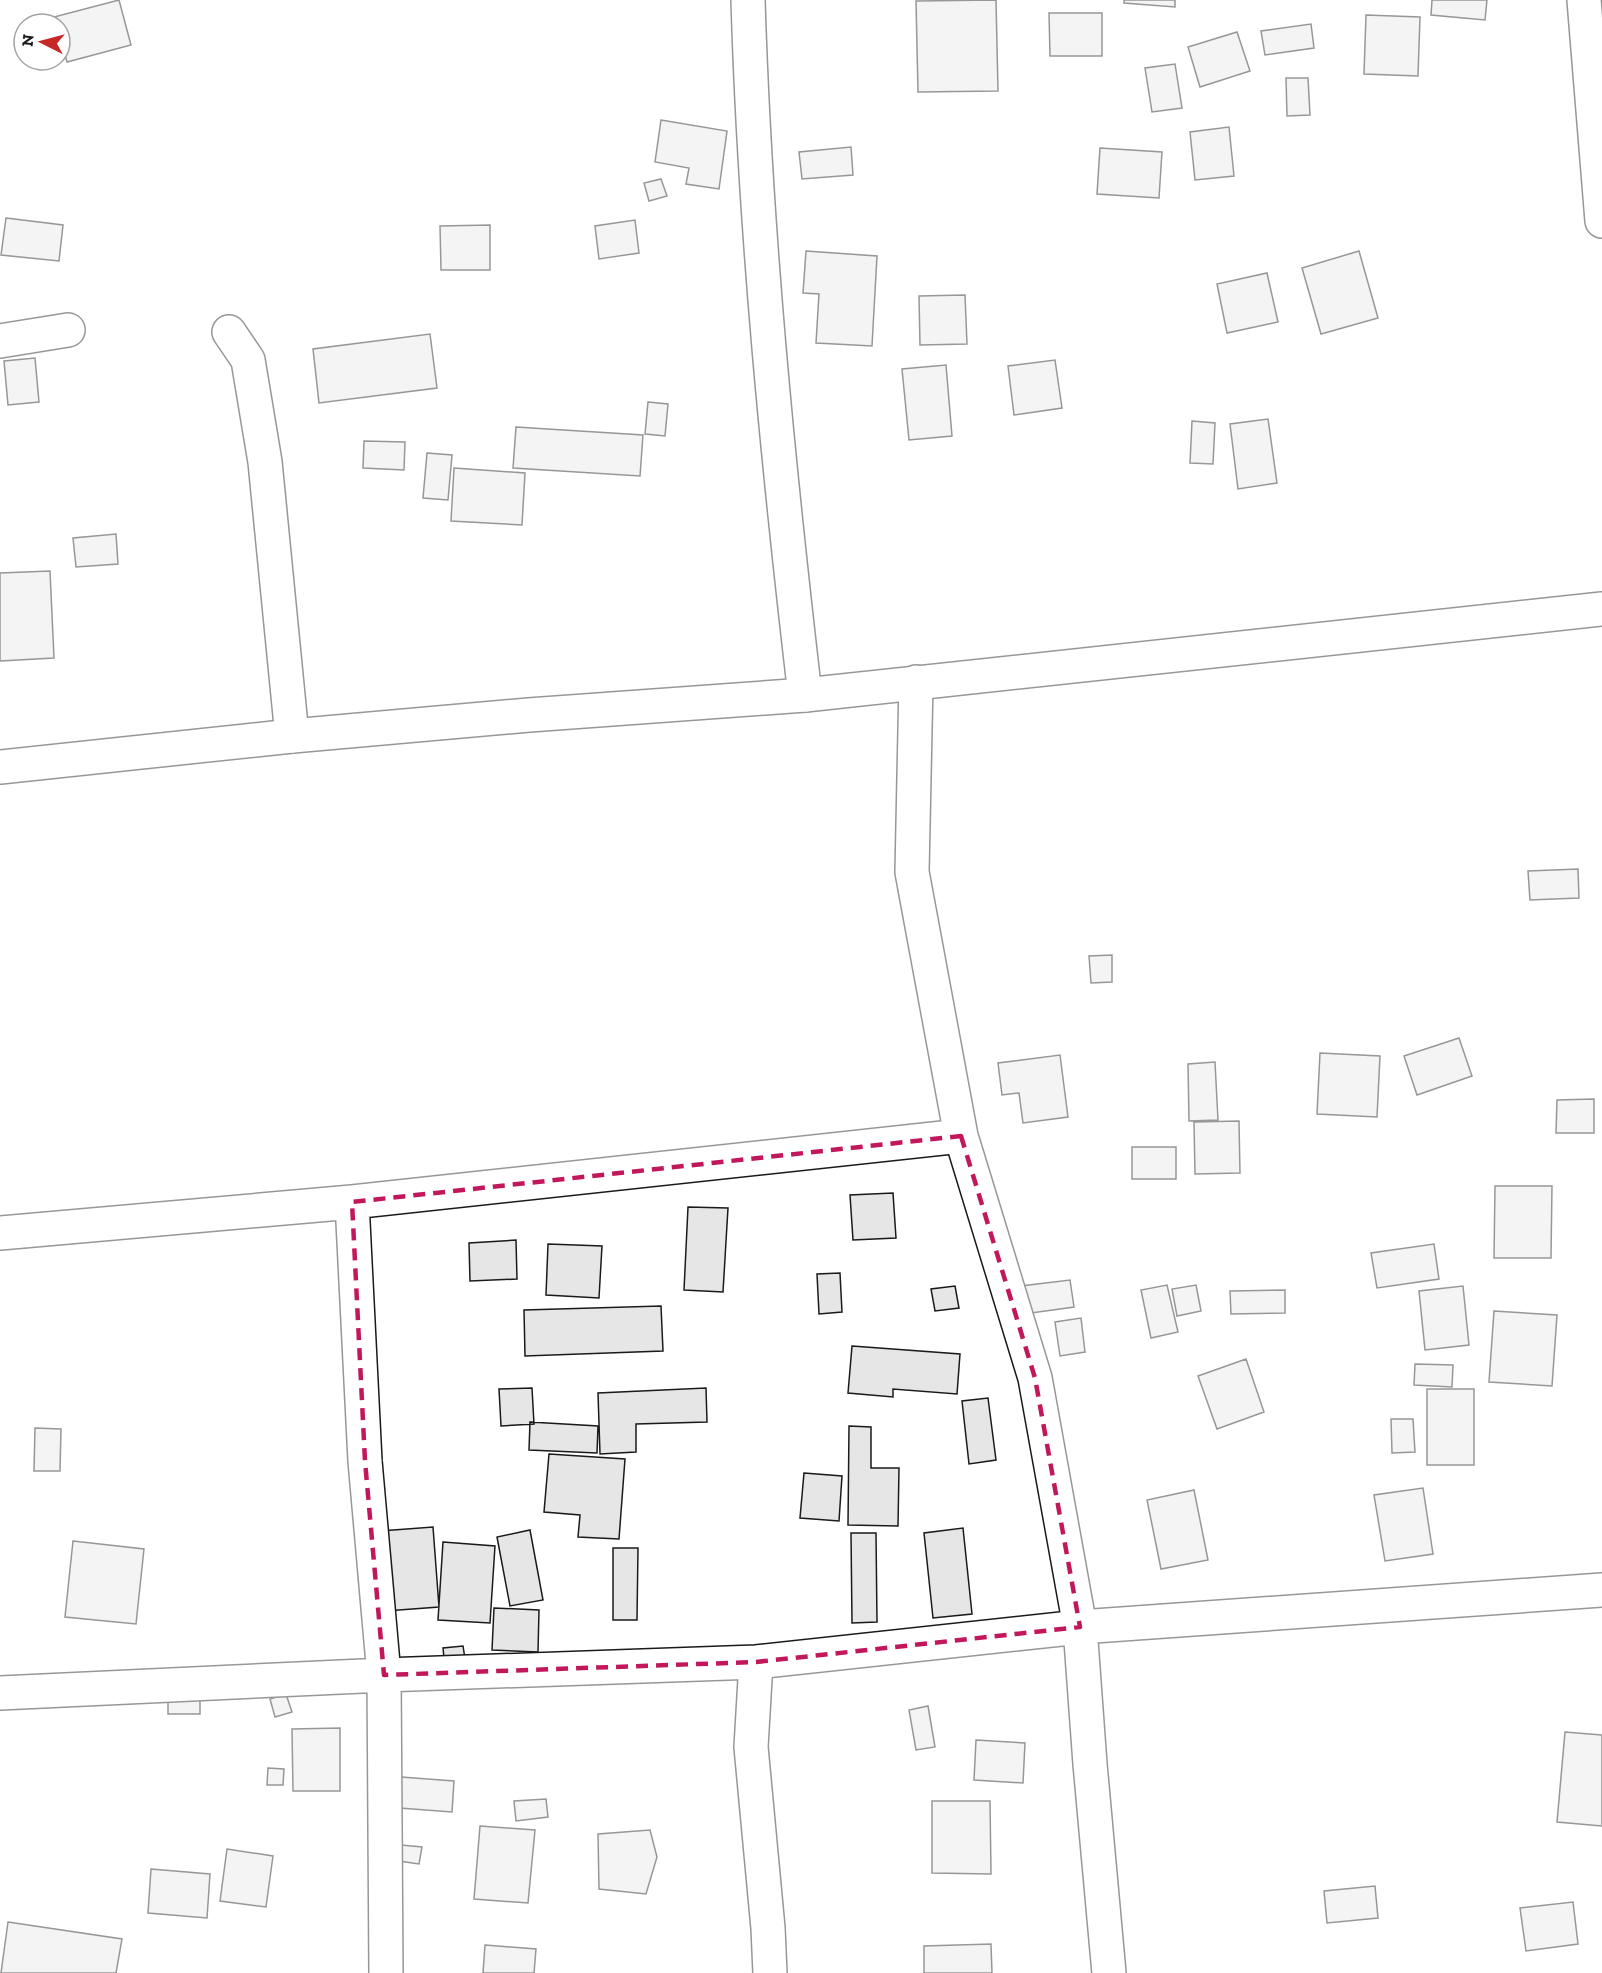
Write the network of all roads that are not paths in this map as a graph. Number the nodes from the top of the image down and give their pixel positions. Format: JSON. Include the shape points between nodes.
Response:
{"nodes":[{"id":1,"x":748,"y":0,"type":"edge"},
{"id":2,"x":1584,"y":0,"type":"edge"},
{"id":3,"x":1602,"y":221,"type":"edge"},
{"id":4,"x":68,"y":330,"type":"dead end"},
{"id":5,"x":229,"y":332,"type":"dead end"},
{"id":6,"x":0,"y":341,"type":"edge"},
{"id":7,"x":1602,"y":609,"type":"edge"},
{"id":8,"x":916,"y":682,"type":"junction"},
{"id":9,"x":805,"y":694,"type":"junction"},
{"id":10,"x":292,"y":736,"type":"junction"},
{"id":11,"x":0,"y":767,"type":"edge"},
{"id":12,"x":961,"y":1136,"type":"junction"},
{"id":13,"x":352,"y":1202,"type":"junction"},
{"id":14,"x":0,"y":1233,"type":"edge"},
{"id":15,"x":1602,"y":1590,"type":"edge"},
{"id":16,"x":1080,"y":1627,"type":"junction"},
{"id":17,"x":756,"y":1662,"type":"junction"},
{"id":18,"x":384,"y":1675,"type":"junction"},
{"id":19,"x":0,"y":1693,"type":"edge"},
{"id":20,"x":386,"y":1973,"type":"edge"},
{"id":21,"x":771,"y":1973,"type":"edge"},
{"id":22,"x":1109,"y":1973,"type":"edge"}],
"edges":[{"from":1,"to":9,"type":"street","via":[[781,487]]},
{"from":2,"to":3,"type":"street"},
{"from":4,"to":6,"type":"street"},
{"from":5,"to":10,"type":"street","via":[[248,360],[265,462]]},
{"from":7,"to":8,"type":"street"},
{"from":8,"to":9,"type":"street"},
{"from":8,"to":12,"type":"street","via":[[912,872]]},
{"from":9,"to":10,"type":"street"},
{"from":10,"to":11,"type":"street"},
{"from":12,"to":13,"type":"street"},
{"from":12,"to":16,"type":"street","via":[[1035,1378]]},
{"from":13,"to":14,"type":"street"},
{"from":13,"to":18,"type":"street","via":[[365,1461]]},
{"from":15,"to":16,"type":"street"},
{"from":16,"to":17,"type":"street"},
{"from":16,"to":22,"type":"street"},
{"from":17,"to":18,"type":"street"},
{"from":17,"to":21,"type":"street","via":[[751,1747]]},
{"from":18,"to":19,"type":"street"},
{"from":18,"to":20,"type":"street"}]}
